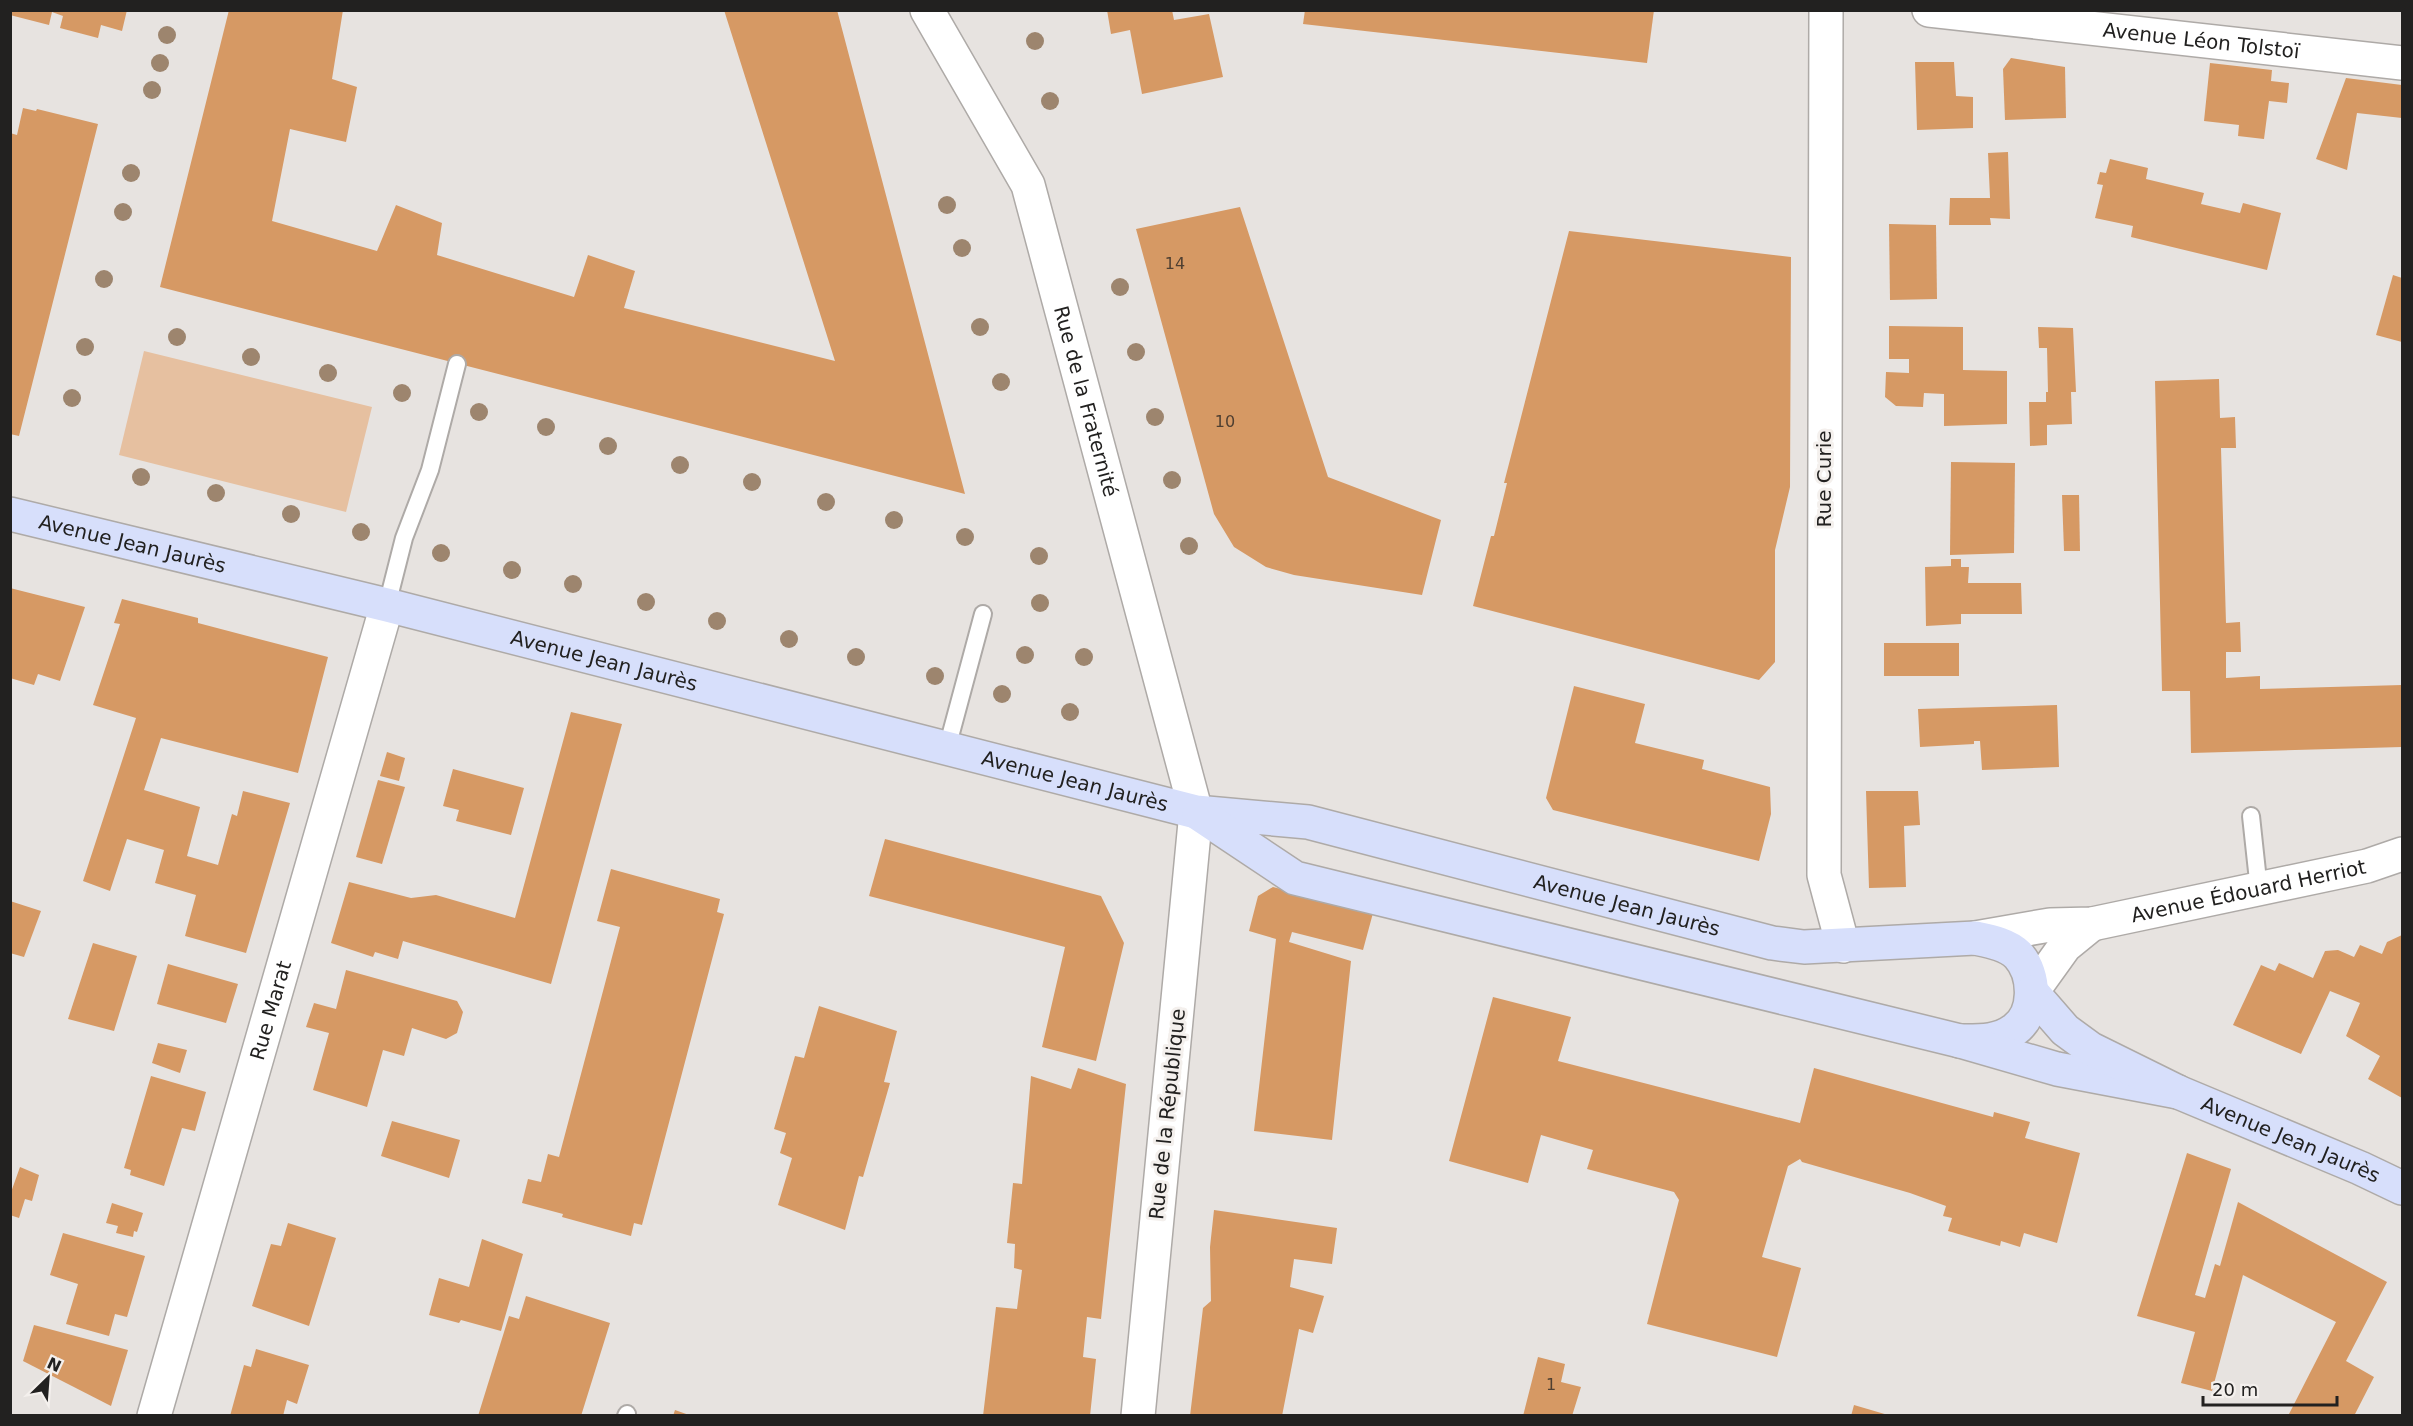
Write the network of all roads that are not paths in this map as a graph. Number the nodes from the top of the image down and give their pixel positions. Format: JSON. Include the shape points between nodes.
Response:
{"nodes":[{"id":1,"x":927,"y":10,"type":"edge"},
{"id":2,"x":1826,"y":10,"type":"edge"},
{"id":3,"x":1929,"y":10,"type":"edge"},
{"id":4,"x":2403,"y":63,"type":"edge"},
{"id":5,"x":457,"y":364,"type":"dead end"},
{"id":6,"x":10,"y":514,"type":"edge"},
{"id":7,"x":387,"y":605,"type":"junction"},
{"id":8,"x":983,"y":614,"type":"dead end"},
{"id":9,"x":948,"y":748,"type":"junction"},
{"id":10,"x":1196,"y":812,"type":"junction"},
{"id":11,"x":2251,"y":816,"type":"dead end"},
{"id":12,"x":2403,"y":854,"type":"edge"},
{"id":13,"x":2259,"y":890,"type":"junction"},
{"id":14,"x":2092,"y":924,"type":"junction"},
{"id":15,"x":1975,"y":938,"type":"junction"},
{"id":16,"x":1843,"y":946,"type":"junction"},
{"id":17,"x":2032,"y":992,"type":"junction"},
{"id":18,"x":1960,"y":1041,"type":"junction"},
{"id":19,"x":2178,"y":1092,"type":"junction"},
{"id":20,"x":2403,"y":1188,"type":"edge"},
{"id":21,"x":154,"y":1416,"type":"edge"},
{"id":22,"x":1138,"y":1416,"type":"edge"}],
"edges":[{"from":1,"to":10,"type":"street","name":"Rue de la Fraternité","via":[[1028,185]]},
{"from":2,"to":16,"type":"street","name":"Rue Curie","via":[[1824,875]]},
{"from":3,"to":4,"type":"street","name":"Avenue Léon Tolstoï"},
{"from":5,"to":7,"type":"lane","via":[[430,470],[404,538]]},
{"from":6,"to":7,"type":"main road","name":"Avenue Jean Jaurès"},
{"from":7,"to":9,"type":"main road","name":"Avenue Jean Jaurès"},
{"from":7,"to":21,"type":"street","name":"Rue Marat"},
{"from":8,"to":9,"type":"lane"},
{"from":9,"to":10,"type":"main road","name":"Avenue Jean Jaurès"},
{"from":10,"to":16,"type":"main road","name":"Avenue Jean Jaurès","via":[[1308,822],[1772,943]]},
{"from":10,"to":18,"type":"main road","name":"Avenue Jean Jaurès","via":[[1295,878]]},
{"from":10,"to":22,"type":"street","name":"Rue de la République"},
{"from":11,"to":13,"type":"lane"},
{"from":12,"to":13,"type":"street","name":"Avenue Édouard Herriot"},
{"from":13,"to":14,"type":"street","name":"Avenue Édouard Herriot"},
{"from":14,"to":15,"type":"street","name":"Avenue Édouard Herriot","via":[[2050,925]]},
{"from":14,"to":17,"type":"street","via":[[2065,946]]},
{"from":15,"to":16,"type":"main road","name":"Avenue Jean Jaurès"},
{"from":15,"to":17,"type":"main road","name":"Avenue Jean Jaurès","via":[[2000,944],[2017,955],[2029,975]]},
{"from":17,"to":18,"type":"main road","name":"Avenue Jean Jaurès","via":[[2028,1012],[2015,1030],[1991,1041]]},
{"from":17,"to":19,"type":"main road","name":"Avenue Jean Jaurès","via":[[2065,1030],[2091,1049]]},
{"from":18,"to":19,"type":"main road","name":"Avenue Jean Jaurès","via":[[2057,1069]]},
{"from":19,"to":20,"type":"main road","name":"Avenue Jean Jaurès"}]}
